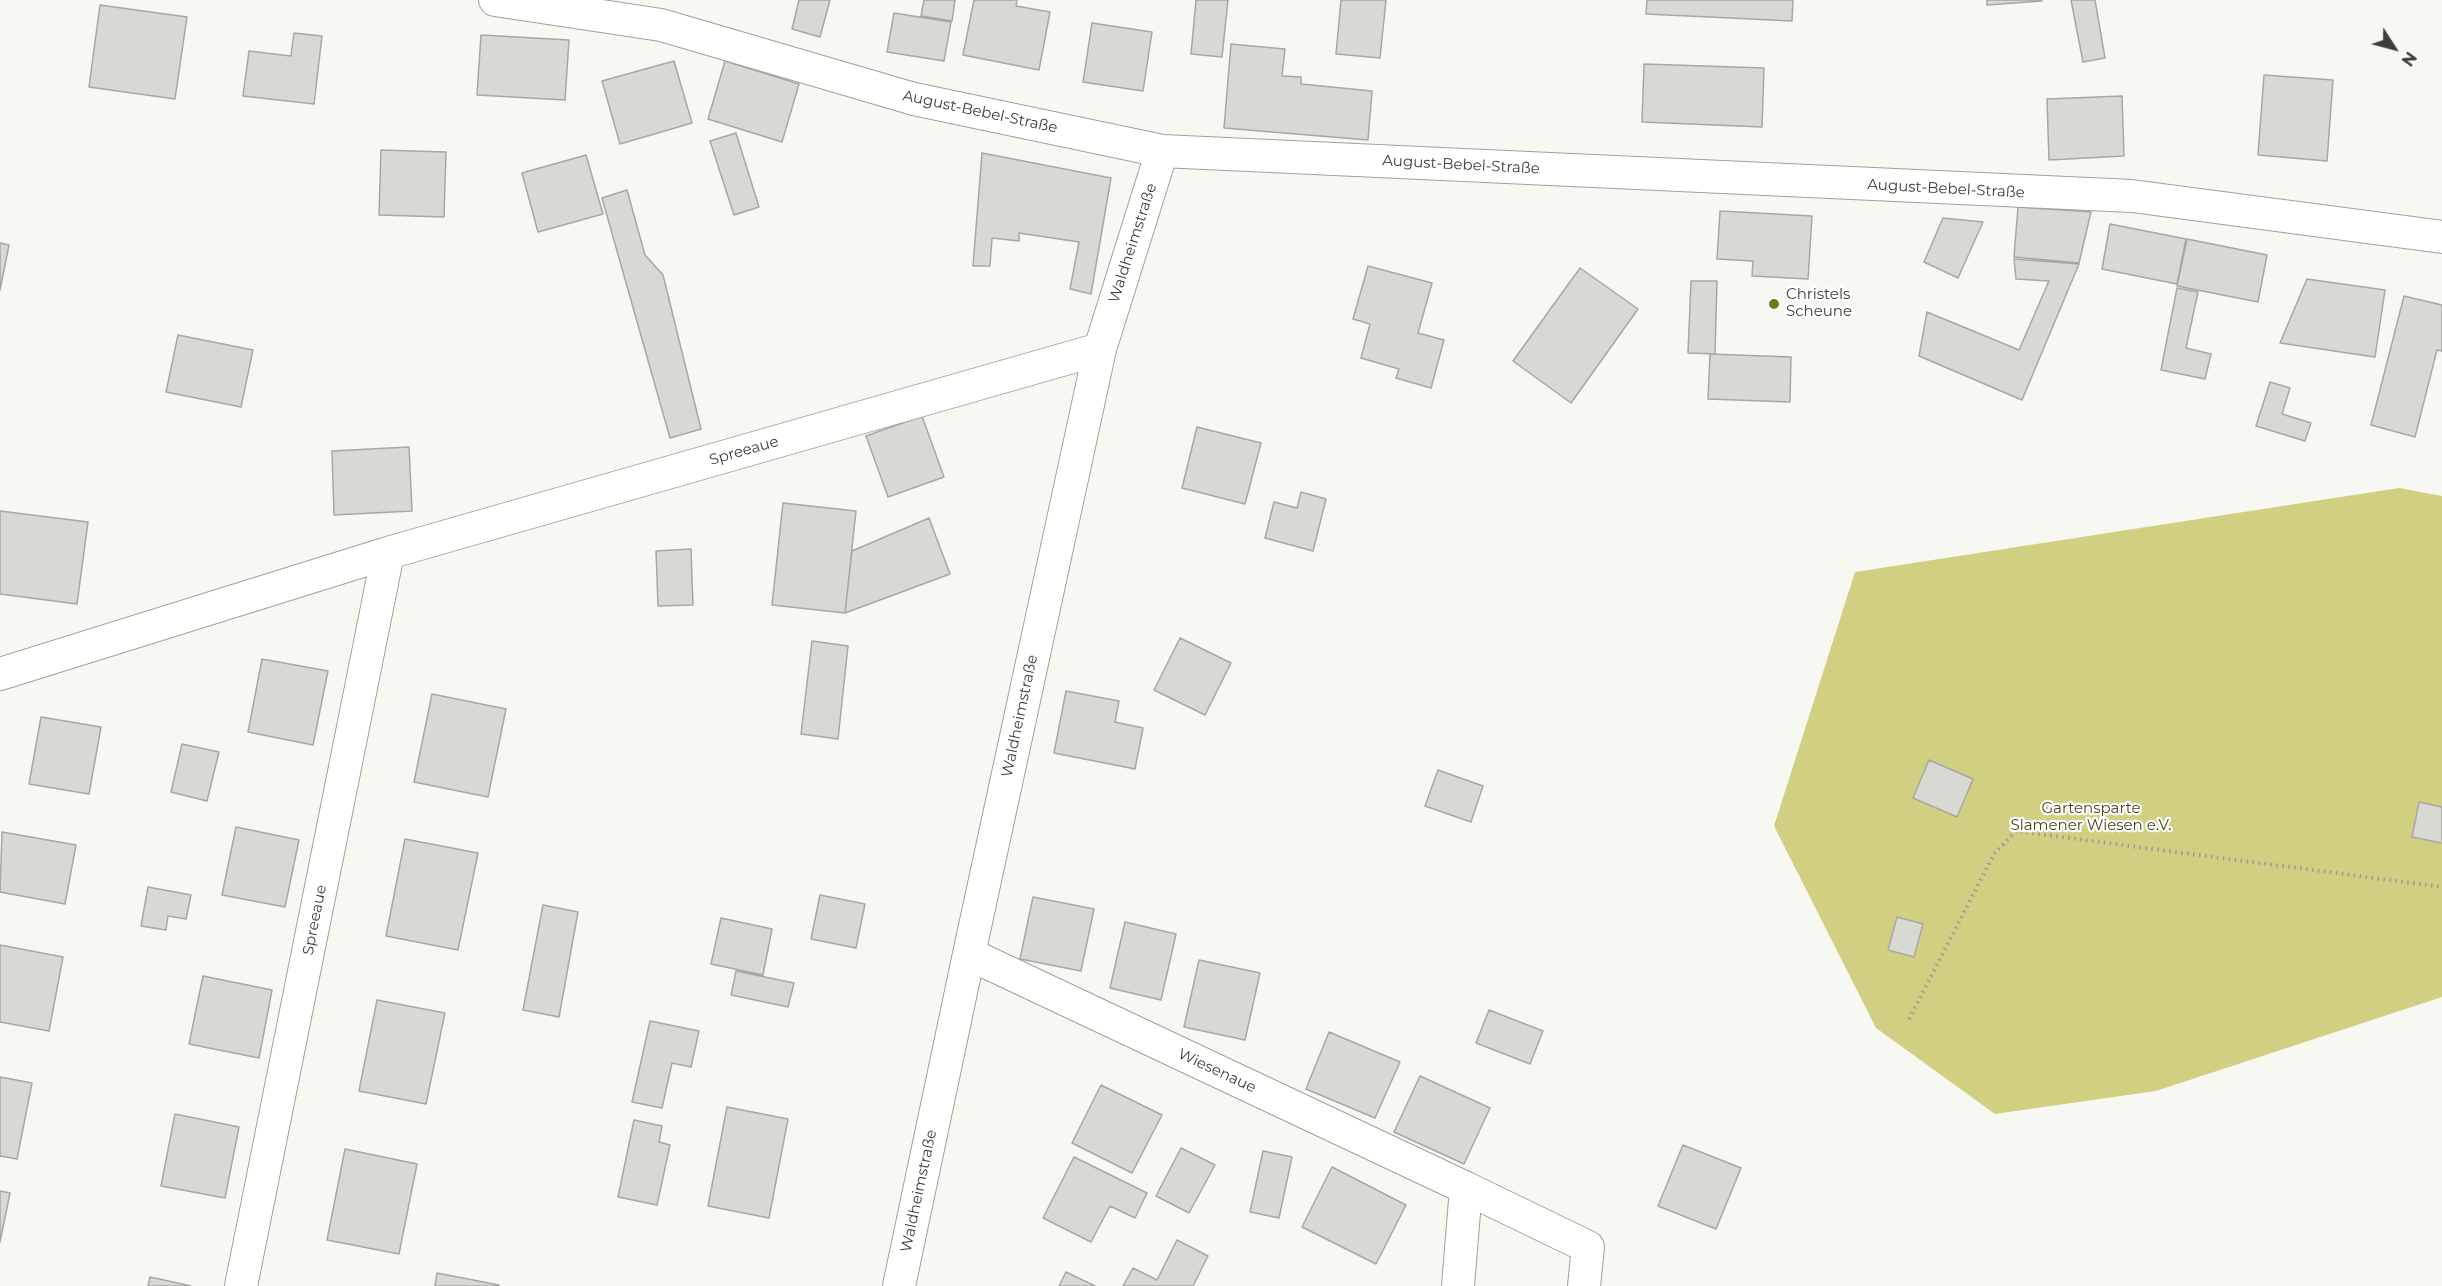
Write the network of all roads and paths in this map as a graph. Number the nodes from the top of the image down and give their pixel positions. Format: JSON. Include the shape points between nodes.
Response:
{"nodes":[{"id":1,"x":495,"y":0,"type":"edge"},
{"id":2,"x":1162,"y":151,"type":"junction"},
{"id":3,"x":2442,"y":237,"type":"edge"},
{"id":4,"x":1100,"y":348,"type":"junction"},
{"id":5,"x":388,"y":553,"type":"junction"},
{"id":6,"x":0,"y":674,"type":"edge"},
{"id":7,"x":2442,"y":886,"type":"edge"},
{"id":8,"x":969,"y":954,"type":"junction"},
{"id":9,"x":1909,"y":1019,"type":"dead end"},
{"id":10,"x":1466,"y":1188,"type":"junction"},
{"id":11,"x":241,"y":1286,"type":"edge"},
{"id":12,"x":900,"y":1286,"type":"edge"},
{"id":13,"x":1458,"y":1286,"type":"edge"},
{"id":14,"x":1584,"y":1286,"type":"edge"}],
"edges":[{"from":1,"to":2,"type":"street","name":"August-Bebel-Straße","via":[[661,25],[914,99]]},
{"from":2,"to":3,"type":"street","name":"August-Bebel-Straße","via":[[2132,196]]},
{"from":2,"to":4,"type":"street","name":"Waldheimstraße"},
{"from":4,"to":5,"type":"street","name":"Spreeaue"},
{"from":4,"to":8,"type":"street","name":"Waldheimstraße"},
{"from":5,"to":6,"type":"street","name":"Spreeaue"},
{"from":5,"to":11,"type":"street","name":"Spreeaue"},
{"from":7,"to":9,"type":"path","via":[[2016,831],[1994,854]]},
{"from":8,"to":10,"type":"street","name":"Wiesenaue"},
{"from":8,"to":12,"type":"street","name":"Waldheimstraße"},
{"from":10,"to":13,"type":"street"},
{"from":10,"to":14,"type":"street","name":"Wiesenaue","via":[[1588,1247]]}]}
